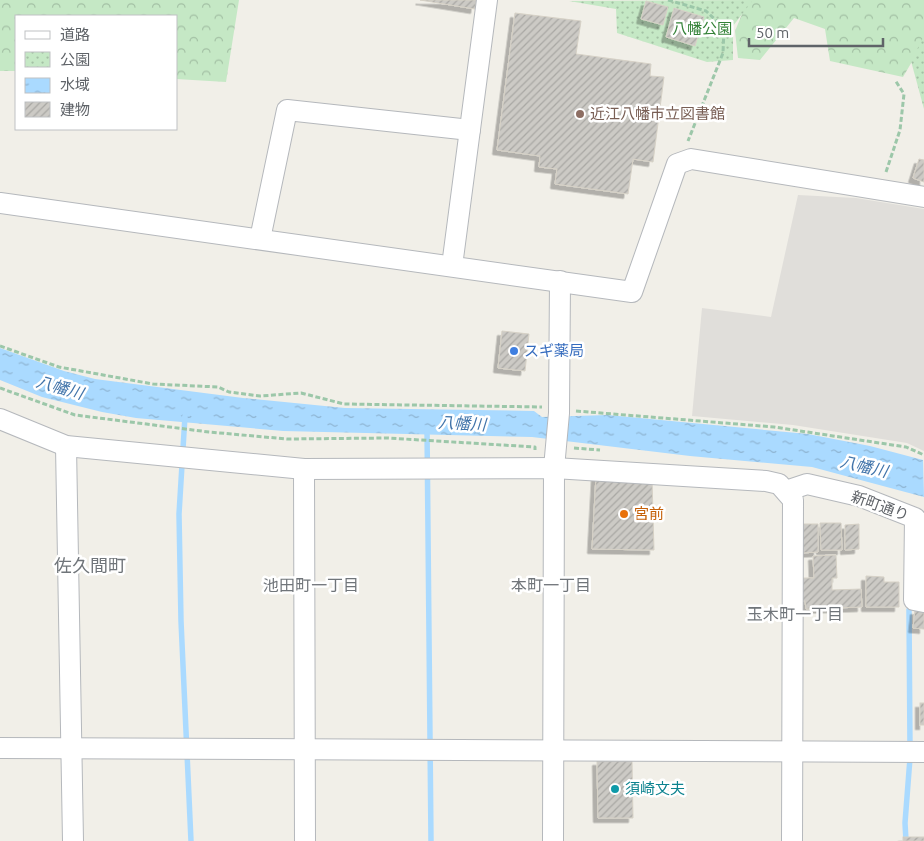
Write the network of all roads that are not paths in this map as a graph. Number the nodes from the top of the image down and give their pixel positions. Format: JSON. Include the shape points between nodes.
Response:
{"nodes":[{"id":1,"x":487,"y":0,"type":"edge"},
{"id":2,"x":470,"y":130,"type":"junction"},
{"id":3,"x":924,"y":197,"type":"edge"},
{"id":4,"x":0,"y":203,"type":"edge"},
{"id":5,"x":260,"y":239,"type":"junction"},
{"id":6,"x":452,"y":266,"type":"junction"},
{"id":7,"x":560,"y":282,"type":"junction"},
{"id":8,"x":0,"y":419,"type":"edge"},
{"id":9,"x":66,"y":446,"type":"junction"},
{"id":10,"x":554,"y":468,"type":"junction"},
{"id":11,"x":304,"y":469,"type":"junction"},
{"id":12,"x":786,"y":491,"type":"junction"},
{"id":13,"x":924,"y":602,"type":"edge"},
{"id":14,"x":0,"y":748,"type":"edge"},
{"id":15,"x":71,"y":749,"type":"junction"},
{"id":16,"x":305,"y":750,"type":"junction"},
{"id":17,"x":553,"y":751,"type":"junction"},
{"id":18,"x":792,"y":752,"type":"junction"},
{"id":19,"x":924,"y":752,"type":"edge"},
{"id":20,"x":72,"y":841,"type":"edge"},
{"id":21,"x":305,"y":841,"type":"edge"},
{"id":22,"x":553,"y":841,"type":"edge"},
{"id":23,"x":792,"y":841,"type":"edge"}],
"edges":[{"from":1,"to":2,"type":"street"},
{"from":2,"to":5,"type":"street","via":[[287,110]]},
{"from":2,"to":6,"type":"street"},
{"from":3,"to":7,"type":"street","via":[[691,159],[677,164],[632,292]]},
{"from":4,"to":5,"type":"street"},
{"from":5,"to":6,"type":"street"},
{"from":6,"to":7,"type":"street"},
{"from":7,"to":10,"type":"street","via":[[559,410]]},
{"from":8,"to":9,"type":"street"},
{"from":9,"to":11,"type":"street"},
{"from":9,"to":15,"type":"street"},
{"from":10,"to":11,"type":"street"},
{"from":10,"to":12,"type":"street","via":[[766,481],[779,484]]},
{"from":10,"to":17,"type":"street"},
{"from":11,"to":16,"type":"street"},
{"from":12,"to":13,"type":"street","name":"新町通り","via":[[807,484],[859,496],[915,518],[914,600]]},
{"from":12,"to":18,"type":"street","via":[[793,500]]},
{"from":14,"to":15,"type":"street"},
{"from":15,"to":16,"type":"street"},
{"from":15,"to":20,"type":"street"},
{"from":16,"to":17,"type":"street"},
{"from":16,"to":21,"type":"street"},
{"from":17,"to":18,"type":"street"},
{"from":17,"to":22,"type":"street"},
{"from":18,"to":19,"type":"street"},
{"from":18,"to":23,"type":"street"}]}
